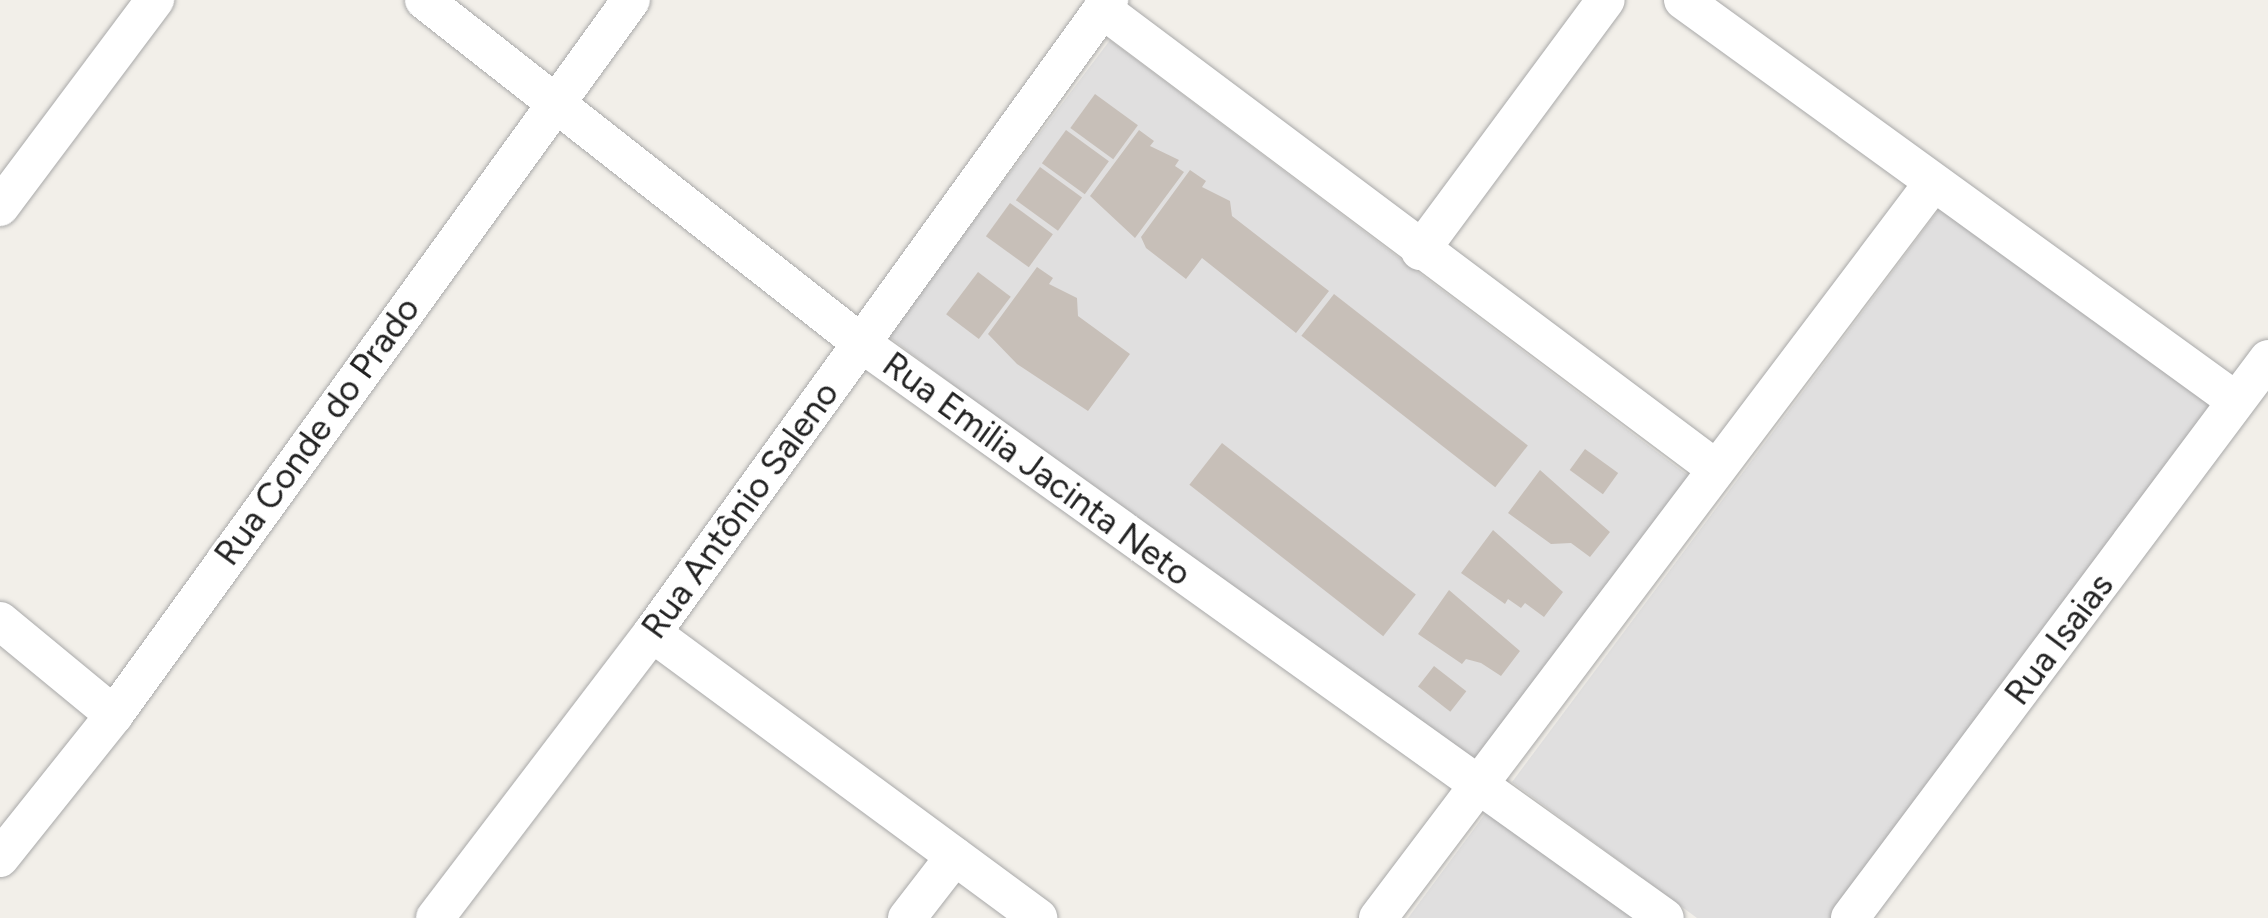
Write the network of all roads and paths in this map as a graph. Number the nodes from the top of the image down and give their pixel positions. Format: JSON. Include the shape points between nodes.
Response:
{"nodes":[{"id":1,"x":155,"y":0,"type":"edge"},
{"id":2,"x":424,"y":0,"type":"edge"},
{"id":3,"x":631,"y":0,"type":"edge"},
{"id":4,"x":1606,"y":0,"type":"edge"},
{"id":5,"x":1683,"y":0,"type":"edge"},
{"id":6,"x":1106,"y":4,"type":"edge"},
{"id":7,"x":554,"y":101,"type":"junction"},
{"id":8,"x":14,"y":159,"type":"edge"},
{"id":9,"x":1933,"y":183,"type":"junction"},
{"id":10,"x":0,"y":207,"type":"edge"},
{"id":11,"x":1420,"y":251,"type":"junction"},
{"id":12,"x":861,"y":343,"type":"junction"},
{"id":13,"x":2268,"y":359,"type":"edge"},
{"id":14,"x":2236,"y":401,"type":"junction"},
{"id":15,"x":1715,"y":468,"type":"junction"},
{"id":16,"x":0,"y":621,"type":"edge"},
{"id":17,"x":652,"y":633,"type":"junction"},
{"id":18,"x":114,"y":714,"type":"junction"},
{"id":19,"x":1478,"y":784,"type":"junction"},
{"id":20,"x":954,"y":856,"type":"junction"},
{"id":21,"x":0,"y":858,"type":"edge"},
{"id":22,"x":435,"y":918,"type":"edge"},
{"id":23,"x":907,"y":918,"type":"edge"},
{"id":24,"x":1038,"y":918,"type":"edge"},
{"id":25,"x":1378,"y":918,"type":"edge"},
{"id":26,"x":1664,"y":918,"type":"edge"},
{"id":27,"x":1850,"y":918,"type":"edge"}],
"edges":[{"from":1,"to":8,"type":"street"},
{"from":2,"to":7,"type":"street","name":"Rua Emilia Jacinta Neto"},
{"from":3,"to":7,"type":"street","name":"Rua Conde do Prado"},
{"from":4,"to":11,"type":"street"},
{"from":5,"to":9,"type":"street"},
{"from":6,"to":11,"type":"street"},
{"from":6,"to":12,"type":"street","name":"Rua Antônio Saleno"},
{"from":7,"to":12,"type":"street","name":"Rua Emilia Jacinta Neto"},
{"from":7,"to":18,"type":"street","name":"Rua Conde do Prado"},
{"from":8,"to":10,"type":"street"},
{"from":9,"to":14,"type":"street"},
{"from":9,"to":15,"type":"street"},
{"from":11,"to":15,"type":"street"},
{"from":12,"to":17,"type":"street","name":"Rua Antônio Saleno"},
{"from":12,"to":19,"type":"street","name":"Rua Emilia Jacinta Neto"},
{"from":13,"to":14,"type":"street","name":"Rua Isaias"},
{"from":14,"to":27,"type":"street","name":"Rua Isaias"},
{"from":15,"to":19,"type":"street"},
{"from":16,"to":18,"type":"street"},
{"from":17,"to":20,"type":"street"},
{"from":17,"to":22,"type":"street","name":"Rua Antônio Saleno"},
{"from":18,"to":21,"type":"street","name":"Rua Conde do Prado"},
{"from":19,"to":25,"type":"street"},
{"from":19,"to":26,"type":"street","name":"Rua Emilia Jacinta Neto"},
{"from":20,"to":23,"type":"street"},
{"from":20,"to":24,"type":"street"}]}
